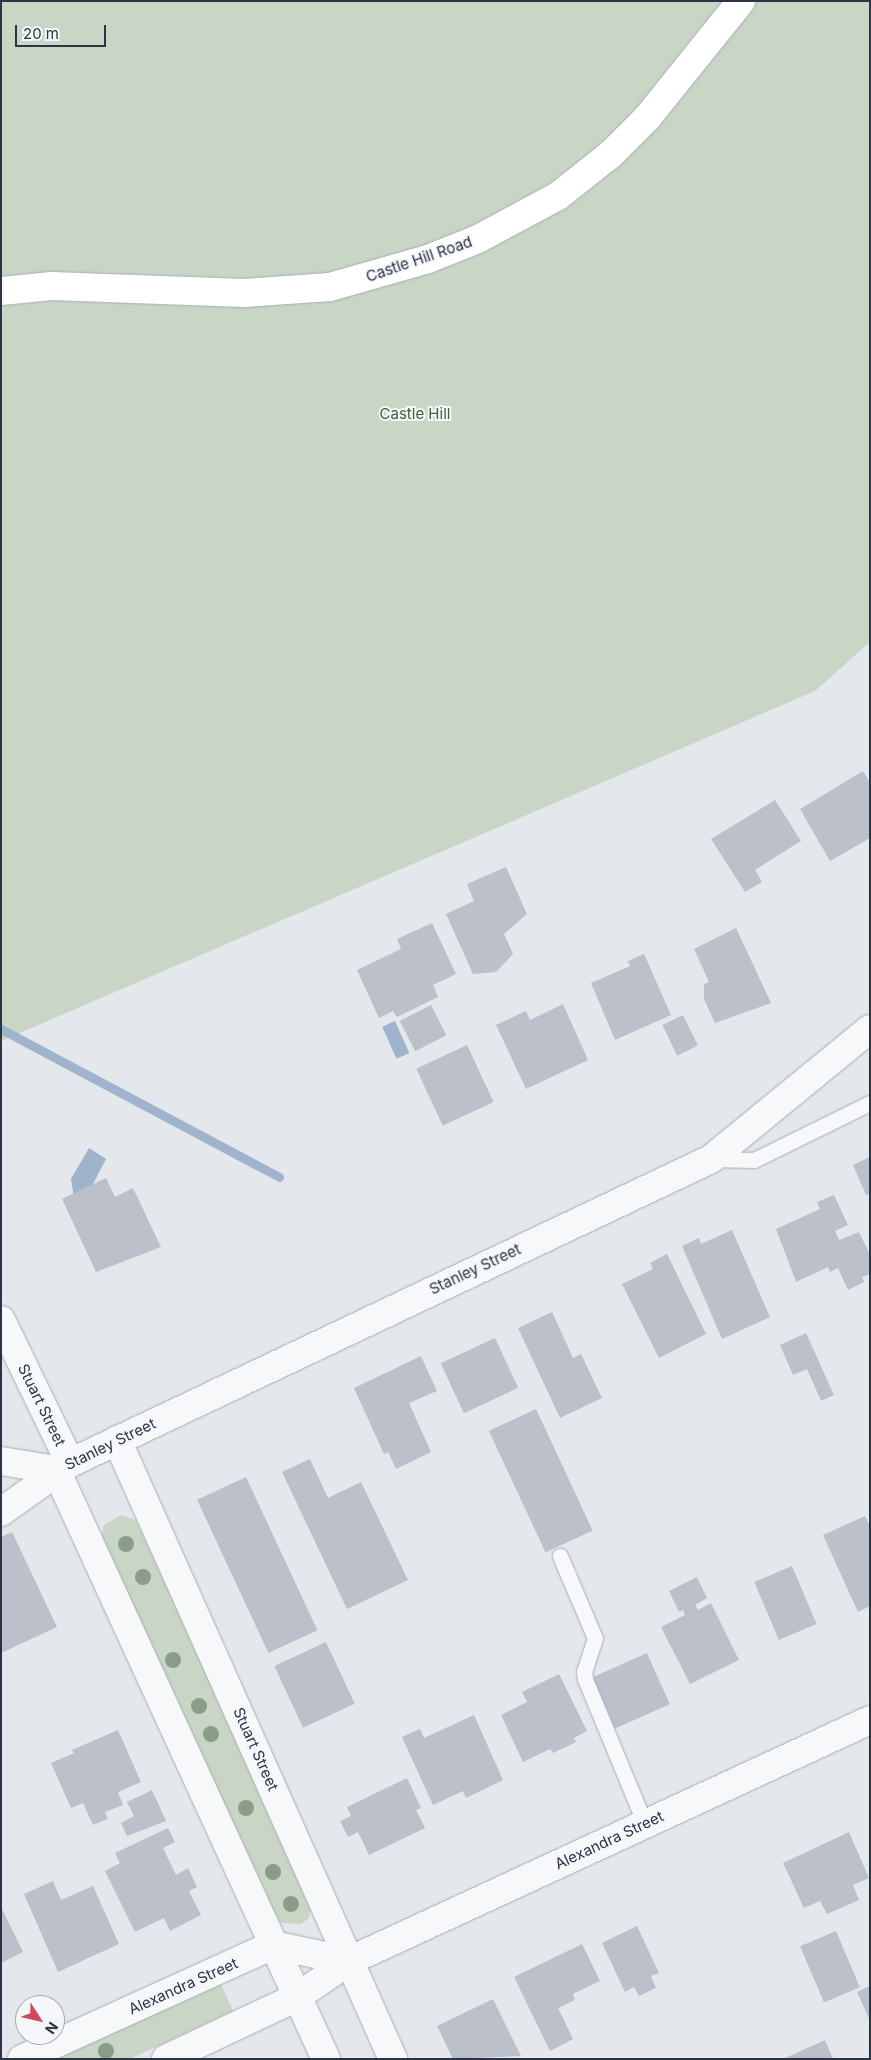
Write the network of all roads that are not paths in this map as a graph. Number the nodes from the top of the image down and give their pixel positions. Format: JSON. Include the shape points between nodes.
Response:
{"nodes":[{"id":1,"x":741,"y":1,"type":"edge"},
{"id":2,"x":1,"y":291,"type":"edge"},
{"id":3,"x":870,"y":1029,"type":"edge"},
{"id":4,"x":870,"y":1103,"type":"edge"},
{"id":5,"x":711,"y":1159,"type":"junction"},
{"id":6,"x":1,"y":1320,"type":"edge"},
{"id":7,"x":117,"y":1440,"type":"junction"},
{"id":8,"x":1,"y":1461,"type":"edge"},
{"id":9,"x":63,"y":1467,"type":"junction"},
{"id":10,"x":1,"y":1512,"type":"edge"},
{"id":11,"x":560,"y":1556,"type":"dead end"},
{"id":12,"x":870,"y":1720,"type":"edge"},
{"id":13,"x":645,"y":1824,"type":"junction"},
{"id":14,"x":272,"y":1945,"type":"junction"},
{"id":15,"x":349,"y":1961,"type":"junction"},
{"id":16,"x":297,"y":1997,"type":"junction"},
{"id":17,"x":22,"y":2059,"type":"edge"},
{"id":18,"x":166,"y":2059,"type":"edge"},
{"id":19,"x":326,"y":2059,"type":"edge"},
{"id":20,"x":393,"y":2059,"type":"edge"}],
"edges":[{"from":1,"to":2,"type":"main road","name":"Castle Hill Road","via":[[647,118],[610,155],[558,196],[478,239],[428,259],[376,276],[320,288],[244,293],[52,286]]},
{"from":3,"to":5,"type":"street","name":"Stanley Street"},
{"from":4,"to":5,"type":"lane","via":[[754,1160]]},
{"from":5,"to":7,"type":"street","name":"Stanley Street"},
{"from":6,"to":9,"type":"street","name":"Stuart Street"},
{"from":7,"to":9,"type":"street","name":"Stanley Street"},
{"from":7,"to":15,"type":"street","name":"Stuart Street"},
{"from":8,"to":9,"type":"street","name":"Stanley Street"},
{"from":9,"to":10,"type":"street","name":"Stanley Street"},
{"from":9,"to":14,"type":"street","name":"Stuart Street"},
{"from":11,"to":13,"type":"lane","via":[[595,1638],[584,1671],[585,1679]]},
{"from":12,"to":13,"type":"street","name":"Alexandra Street"},
{"from":13,"to":15,"type":"street","name":"Alexandra Street"},
{"from":14,"to":15,"type":"street"},
{"from":14,"to":16,"type":"street","name":"Stuart Street"},
{"from":14,"to":17,"type":"street","name":"Alexandra Street"},
{"from":15,"to":16,"type":"street","name":"Alexandra Street"},
{"from":15,"to":20,"type":"street","name":"Stuart Street"},
{"from":16,"to":18,"type":"street","name":"Alexandra Street"},
{"from":16,"to":19,"type":"street","name":"Stuart Street"}]}
